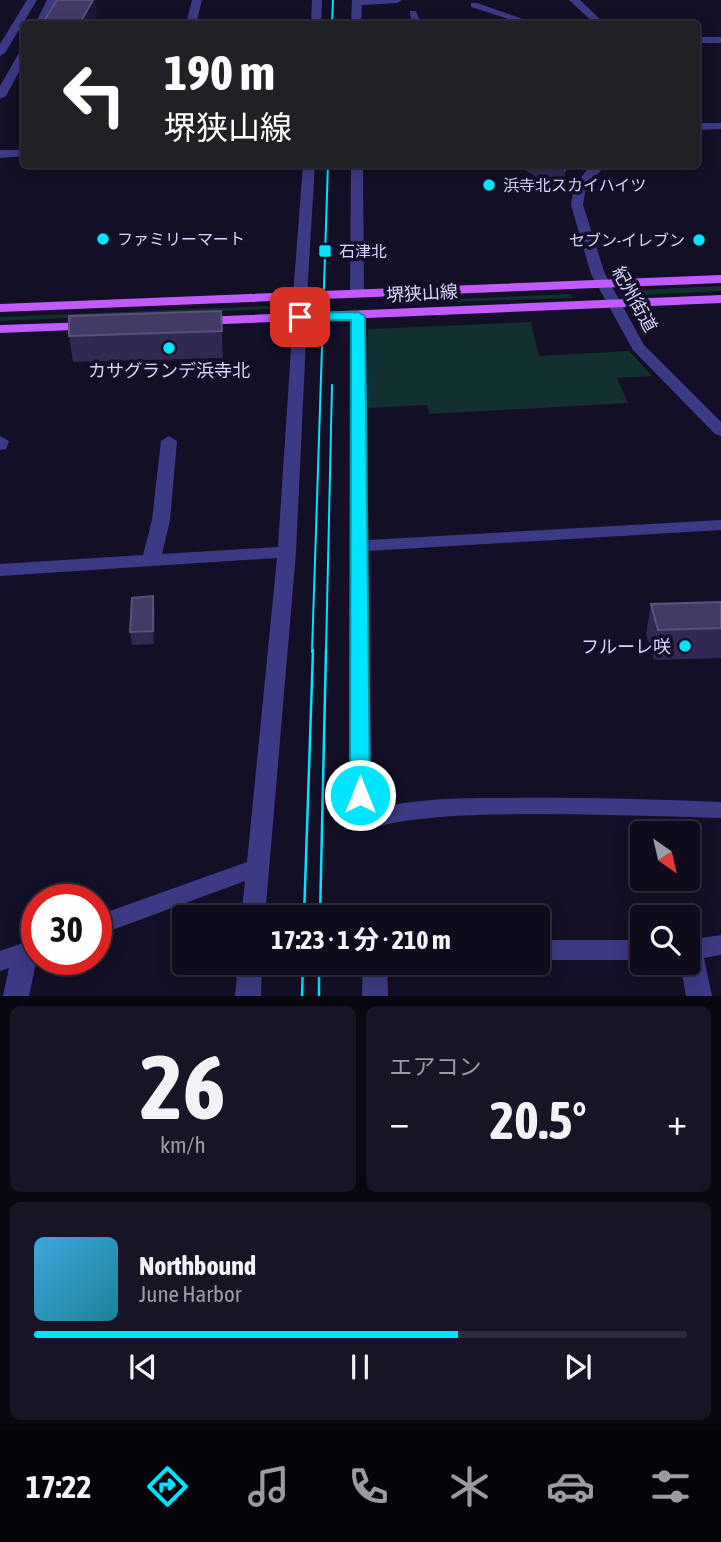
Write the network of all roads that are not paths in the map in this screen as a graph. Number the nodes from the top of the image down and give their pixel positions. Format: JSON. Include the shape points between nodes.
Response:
{"nodes":[{"id":1,"x":32,"y":0,"type":"edge"},
{"id":2,"x":52,"y":0,"type":"edge"},
{"id":3,"x":197,"y":0,"type":"edge"},
{"id":4,"x":317,"y":0,"type":"edge"},
{"id":5,"x":397,"y":0,"type":"edge"},
{"id":6,"x":574,"y":0,"type":"edge"},
{"id":7,"x":357,"y":1,"type":"edge"},
{"id":8,"x":474,"y":5,"type":"dead end"},
{"id":9,"x":413,"y":13,"type":"dead end"},
{"id":10,"x":42,"y":21,"type":"edge"},
{"id":11,"x":192,"y":21,"type":"edge"},
{"id":12,"x":316,"y":21,"type":"edge"},
{"id":13,"x":356,"y":21,"type":"edge"},
{"id":14,"x":415,"y":21,"type":"edge"},
{"id":15,"x":523,"y":21,"type":"edge"},
{"id":16,"x":597,"y":21,"type":"edge"},
{"id":17,"x":700,"y":40,"type":"edge"},
{"id":18,"x":721,"y":40,"type":"edge"},
{"id":19,"x":21,"y":46,"type":"edge"},
{"id":20,"x":1,"y":48,"type":"edge"},
{"id":21,"x":21,"y":59,"type":"edge"},
{"id":22,"x":0,"y":96,"type":"edge"},
{"id":23,"x":721,"y":126,"type":"edge"},
{"id":24,"x":700,"y":127,"type":"edge"},
{"id":25,"x":21,"y":153,"type":"edge"},
{"id":26,"x":0,"y":154,"type":"edge"},
{"id":27,"x":309,"y":168,"type":"edge"},
{"id":28,"x":356,"y":168,"type":"edge"},
{"id":29,"x":596,"y":168,"type":"edge"},
{"id":30,"x":721,"y":279,"type":"edge"},
{"id":31,"x":603,"y":284,"type":"junction"},
{"id":32,"x":357,"y":294,"type":"junction"},
{"id":33,"x":300,"y":296,"type":"junction"},
{"id":34,"x":721,"y":299,"type":"edge"},
{"id":35,"x":612,"y":302,"type":"junction"},
{"id":36,"x":0,"y":309,"type":"edge"},
{"id":37,"x":358,"y":316,"type":"junction"},
{"id":38,"x":300,"y":317,"type":"junction"},
{"id":39,"x":191,"y":322,"type":"edge"},
{"id":40,"x":109,"y":325,"type":"edge"},
{"id":41,"x":0,"y":329,"type":"edge"},
{"id":42,"x":717,"y":424,"type":"edge"},
{"id":43,"x":169,"y":441,"type":"dead end"},
{"id":44,"x":721,"y":525,"type":"edge"},
{"id":45,"x":359,"y":546,"type":"junction"},
{"id":46,"x":287,"y":552,"type":"junction"},
{"id":47,"x":151,"y":560,"type":"junction"},
{"id":48,"x":0,"y":570,"type":"edge"},
{"id":49,"x":721,"y":810,"type":"edge"},
{"id":50,"x":255,"y":868,"type":"junction"},
{"id":51,"x":253,"y":905,"type":"edge"},
{"id":52,"x":112,"y":920,"type":"edge"},
{"id":53,"x":721,"y":945,"type":"edge"},
{"id":54,"x":700,"y":948,"type":"edge"},
{"id":55,"x":550,"y":950,"type":"edge"},
{"id":56,"x":630,"y":950,"type":"edge"},
{"id":57,"x":21,"y":954,"type":"edge"},
{"id":58,"x":0,"y":961,"type":"edge"},
{"id":59,"x":23,"y":975,"type":"edge"},
{"id":60,"x":249,"y":975,"type":"edge"},
{"id":61,"x":375,"y":975,"type":"edge"},
{"id":62,"x":694,"y":975,"type":"edge"},
{"id":63,"x":16,"y":996,"type":"edge"},
{"id":64,"x":248,"y":996,"type":"edge"},
{"id":65,"x":374,"y":996,"type":"edge"},
{"id":66,"x":699,"y":996,"type":"edge"}],
"edges":[{"from":1,"to":20,"type":"street"},
{"from":2,"to":10,"type":"street"},
{"from":3,"to":11,"type":"street"},
{"from":4,"to":12,"type":"street"},
{"from":5,"to":7,"type":"street"},
{"from":6,"to":16,"type":"street"},
{"from":7,"to":13,"type":"street"},
{"from":8,"to":15,"type":"street"},
{"from":9,"to":14,"type":"street"},
{"from":17,"to":18,"type":"street"},
{"from":19,"to":20,"type":"street"},
{"from":21,"to":22,"type":"street"},
{"from":23,"to":24,"type":"street"},
{"from":25,"to":26,"type":"street"},
{"from":27,"to":33,"type":"street"},
{"from":28,"to":32,"type":"street"},
{"from":29,"to":31,"type":"street","name":"紀州街道","via":[[580,186],[577,205]]},
{"from":30,"to":31,"type":"main road","name":"堺狭山線"},
{"from":31,"to":32,"type":"main road","name":"堺狭山線"},
{"from":31,"to":35,"type":"street","name":"紀州街道"},
{"from":32,"to":33,"type":"main road","name":"堺狭山線"},
{"from":33,"to":36,"type":"main road","name":"堺狭山線"},
{"from":34,"to":35,"type":"main road","name":"堺狭山線"},
{"from":35,"to":37,"type":"main road","name":"堺狭山線"},
{"from":35,"to":42,"type":"street","name":"紀州街道","via":[[652,364]]},
{"from":37,"to":38,"type":"main road","name":"堺狭山線"},
{"from":37,"to":45,"type":"street"},
{"from":38,"to":39,"type":"main road","name":"堺狭山線"},
{"from":38,"to":46,"type":"street"},
{"from":40,"to":41,"type":"main road"},
{"from":43,"to":47,"type":"street","via":[[162,520]]},
{"from":44,"to":45,"type":"street"},
{"from":45,"to":49,"type":"street","via":[[360,822],[388,813],[467,807],[596,805]]},
{"from":46,"to":47,"type":"street"},
{"from":46,"to":50,"type":"street"},
{"from":47,"to":48,"type":"street"},
{"from":50,"to":51,"type":"street"},
{"from":50,"to":52,"type":"street"},
{"from":53,"to":54,"type":"street"},
{"from":55,"to":56,"type":"street"},
{"from":57,"to":58,"type":"street"},
{"from":59,"to":63,"type":"street"},
{"from":60,"to":64,"type":"street"},
{"from":61,"to":65,"type":"street"},
{"from":62,"to":66,"type":"street"}]}
